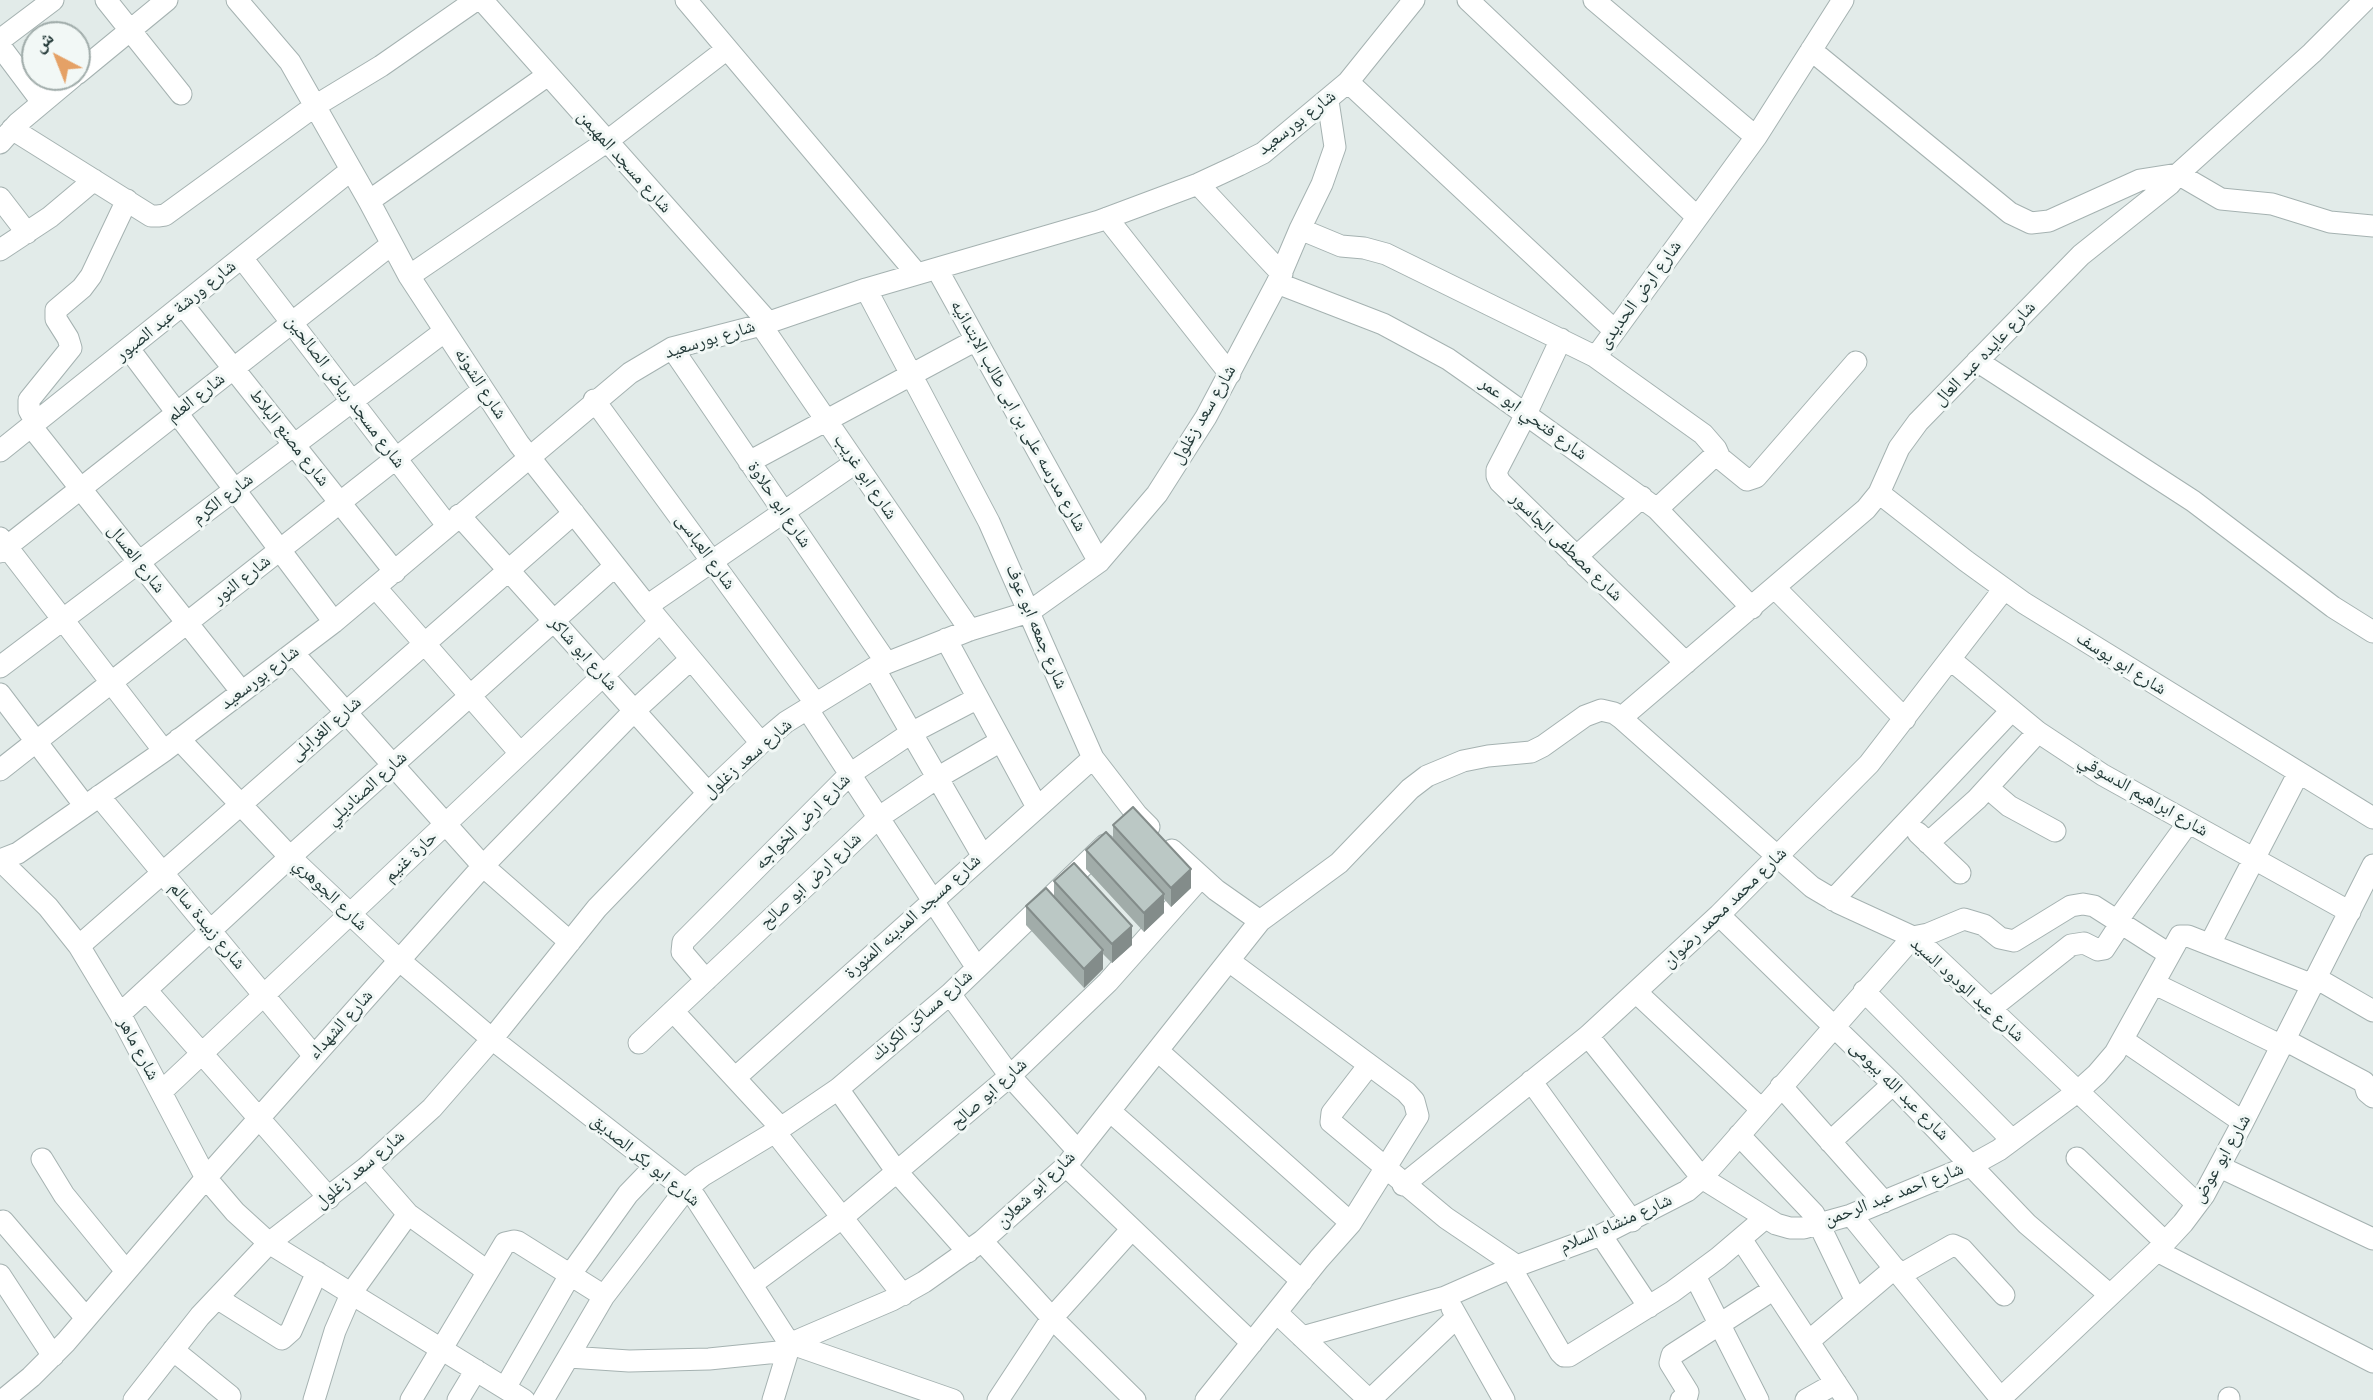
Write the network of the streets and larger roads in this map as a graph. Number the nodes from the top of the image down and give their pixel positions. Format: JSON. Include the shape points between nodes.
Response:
{"nodes":[{"id":1,"x":52,"y":0,"type":"edge"},
{"id":2,"x":106,"y":0,"type":"edge"},
{"id":3,"x":167,"y":0,"type":"edge"},
{"id":4,"x":237,"y":0,"type":"edge"},
{"id":5,"x":476,"y":0,"type":"edge"},
{"id":6,"x":482,"y":0,"type":"edge"},
{"id":7,"x":686,"y":0,"type":"edge"},
{"id":8,"x":1414,"y":0,"type":"edge"},
{"id":9,"x":1468,"y":0,"type":"edge"},
{"id":10,"x":1594,"y":0,"type":"edge"},
{"id":11,"x":1843,"y":0,"type":"edge"},
{"id":12,"x":2365,"y":0,"type":"edge"},
{"id":13,"x":130,"y":30,"type":"junction"},
{"id":14,"x":0,"y":40,"type":"edge"},
{"id":15,"x":0,"y":46,"type":"edge"},
{"id":16,"x":727,"y":49,"type":"junction"},
{"id":17,"x":1811,"y":50,"type":"junction"},
{"id":18,"x":91,"y":62,"type":"edge"},
{"id":19,"x":548,"y":75,"type":"junction"},
{"id":20,"x":1348,"y":82,"type":"junction"},
{"id":21,"x":56,"y":91,"type":"edge"},
{"id":22,"x":181,"y":94,"type":"dead end"},
{"id":23,"x":1328,"y":101,"type":"junction"},
{"id":24,"x":42,"y":103,"type":"junction"},
{"id":25,"x":315,"y":106,"type":"junction"},
{"id":26,"x":6,"y":136,"type":"edge"},
{"id":27,"x":1756,"y":137,"type":"junction"},
{"id":28,"x":606,"y":142,"type":"junction"},
{"id":29,"x":351,"y":170,"type":"junction"},
{"id":30,"x":2178,"y":174,"type":"junction"},
{"id":31,"x":94,"y":180,"type":"junction"},
{"id":32,"x":1198,"y":184,"type":"junction"},
{"id":33,"x":0,"y":198,"type":"edge"},
{"id":34,"x":127,"y":200,"type":"junction"},
{"id":35,"x":369,"y":201,"type":"junction"},
{"id":36,"x":1696,"y":217,"type":"junction"},
{"id":37,"x":1107,"y":218,"type":"junction"},
{"id":38,"x":2373,"y":226,"type":"edge"},
{"id":39,"x":1300,"y":229,"type":"junction"},
{"id":40,"x":27,"y":233,"type":"junction"},
{"id":41,"x":392,"y":244,"type":"junction"},
{"id":42,"x":0,"y":250,"type":"edge"},
{"id":43,"x":242,"y":258,"type":"junction"},
{"id":44,"x":927,"y":271,"type":"junction"},
{"id":45,"x":408,"y":275,"type":"junction"},
{"id":46,"x":1279,"y":278,"type":"junction"},
{"id":47,"x":866,"y":289,"type":"junction"},
{"id":48,"x":183,"y":305,"type":"junction"},
{"id":49,"x":292,"y":323,"type":"junction"},
{"id":50,"x":764,"y":323,"type":"junction"},
{"id":51,"x":1614,"y":330,"type":"junction"},
{"id":52,"x":445,"y":331,"type":"junction"},
{"id":53,"x":1561,"y":339,"type":"junction"},
{"id":54,"x":976,"y":340,"type":"junction"},
{"id":55,"x":672,"y":348,"type":"junction"},
{"id":56,"x":129,"y":349,"type":"junction"},
{"id":57,"x":1594,"y":356,"type":"junction"},
{"id":58,"x":1977,"y":361,"type":"junction"},
{"id":59,"x":1856,"y":362,"type":"dead end"},
{"id":60,"x":234,"y":368,"type":"junction"},
{"id":61,"x":1230,"y":374,"type":"junction"},
{"id":62,"x":910,"y":376,"type":"junction"},
{"id":63,"x":483,"y":390,"type":"junction"},
{"id":64,"x":594,"y":400,"type":"junction"},
{"id":65,"x":352,"y":401,"type":"junction"},
{"id":66,"x":177,"y":413,"type":"junction"},
{"id":67,"x":1526,"y":414,"type":"junction"},
{"id":68,"x":827,"y":420,"type":"junction"},
{"id":69,"x":34,"y":425,"type":"junction"},
{"id":70,"x":295,"y":445,"type":"junction"},
{"id":71,"x":0,"y":451,"type":"edge"},
{"id":72,"x":528,"y":456,"type":"junction"},
{"id":73,"x":396,"y":458,"type":"junction"},
{"id":74,"x":1720,"y":458,"type":"junction"},
{"id":75,"x":749,"y":462,"type":"junction"},
{"id":76,"x":855,"y":463,"type":"junction"},
{"id":77,"x":81,"y":489,"type":"junction"},
{"id":78,"x":235,"y":490,"type":"junction"},
{"id":79,"x":1879,"y":493,"type":"junction"},
{"id":80,"x":340,"y":502,"type":"junction"},
{"id":81,"x":1649,"y":503,"type":"junction"},
{"id":82,"x":784,"y":512,"type":"junction"},
{"id":83,"x":573,"y":513,"type":"junction"},
{"id":84,"x":453,"y":520,"type":"junction"},
{"id":85,"x":2,"y":546,"type":"edge"},
{"id":86,"x":279,"y":550,"type":"junction"},
{"id":87,"x":1576,"y":557,"type":"junction"},
{"id":88,"x":712,"y":561,"type":"junction"},
{"id":89,"x":139,"y":562,"type":"junction"},
{"id":90,"x":1099,"y":562,"type":"junction"},
{"id":91,"x":615,"y":566,"type":"junction"},
{"id":92,"x":508,"y":570,"type":"junction"},
{"id":93,"x":395,"y":572,"type":"junction"},
{"id":94,"x":376,"y":588,"type":"junction"},
{"id":95,"x":1775,"y":588,"type":"junction"},
{"id":96,"x":2004,"y":589,"type":"junction"},
{"id":97,"x":1752,"y":608,"type":"junction"},
{"id":98,"x":1028,"y":611,"type":"junction"},
{"id":99,"x":653,"y":614,"type":"junction"},
{"id":100,"x":63,"y":620,"type":"junction"},
{"id":101,"x":554,"y":621,"type":"junction"},
{"id":102,"x":334,"y":622,"type":"junction"},
{"id":103,"x":187,"y":623,"type":"junction"},
{"id":104,"x":970,"y":630,"type":"junction"},
{"id":105,"x":2373,"y":632,"type":"edge"},
{"id":106,"x":946,"y":639,"type":"junction"},
{"id":107,"x":425,"y":644,"type":"junction"},
{"id":108,"x":293,"y":653,"type":"junction"},
{"id":109,"x":691,"y":659,"type":"junction"},
{"id":110,"x":1951,"y":660,"type":"junction"},
{"id":111,"x":1686,"y":663,"type":"junction"},
{"id":112,"x":880,"y":665,"type":"junction"},
{"id":113,"x":0,"y":667,"type":"edge"},
{"id":114,"x":603,"y":676,"type":"junction"},
{"id":115,"x":111,"y":682,"type":"junction"},
{"id":116,"x":241,"y":691,"type":"junction"},
{"id":117,"x":0,"y":694,"type":"edge"},
{"id":118,"x":470,"y":696,"type":"junction"},
{"id":119,"x":978,"y":698,"type":"junction"},
{"id":120,"x":812,"y":707,"type":"junction"},
{"id":121,"x":634,"y":711,"type":"junction"},
{"id":122,"x":2011,"y":711,"type":"junction"},
{"id":123,"x":346,"y":712,"type":"junction"},
{"id":124,"x":1621,"y":718,"type":"junction"},
{"id":125,"x":1905,"y":719,"type":"junction"},
{"id":126,"x":2038,"y":732,"type":"junction"},
{"id":127,"x":911,"y":733,"type":"junction"},
{"id":128,"x":36,"y":741,"type":"junction"},
{"id":129,"x":1001,"y":741,"type":"junction"},
{"id":130,"x":761,"y":743,"type":"junction"},
{"id":131,"x":171,"y":745,"type":"junction"},
{"id":132,"x":520,"y":753,"type":"junction"},
{"id":133,"x":1093,"y":758,"type":"junction"},
{"id":134,"x":394,"y":766,"type":"junction"},
{"id":135,"x":0,"y":770,"type":"edge"},
{"id":136,"x":850,"y":774,"type":"junction"},
{"id":137,"x":2298,"y":774,"type":"junction"},
{"id":138,"x":937,"y":778,"type":"junction"},
{"id":139,"x":1987,"y":788,"type":"junction"},
{"id":140,"x":708,"y":793,"type":"junction"},
{"id":141,"x":92,"y":801,"type":"junction"},
{"id":142,"x":241,"y":804,"type":"junction"},
{"id":143,"x":1037,"y":807,"type":"junction"},
{"id":144,"x":878,"y":818,"type":"junction"},
{"id":145,"x":2373,"y":818,"type":"edge"},
{"id":146,"x":1906,"y":822,"type":"junction"},
{"id":147,"x":2188,"y":823,"type":"junction"},
{"id":148,"x":445,"y":824,"type":"junction"},
{"id":149,"x":1127,"y":824,"type":"junction"},
{"id":150,"x":2055,"y":831,"type":"dead end"},
{"id":151,"x":1928,"y":843,"type":"junction"},
{"id":152,"x":2,"y":855,"type":"edge"},
{"id":153,"x":982,"y":855,"type":"junction"},
{"id":154,"x":1778,"y":856,"type":"junction"},
{"id":155,"x":290,"y":857,"type":"junction"},
{"id":156,"x":2254,"y":859,"type":"junction"},
{"id":157,"x":2373,"y":865,"type":"edge"},
{"id":158,"x":483,"y":866,"type":"junction"},
{"id":159,"x":163,"y":873,"type":"junction"},
{"id":160,"x":1960,"y":873,"type":"dead end"},
{"id":161,"x":1201,"y":877,"type":"junction"},
{"id":162,"x":1833,"y":900,"type":"junction"},
{"id":163,"x":932,"y":901,"type":"junction"},
{"id":164,"x":2350,"y":912,"type":"junction"},
{"id":165,"x":349,"y":915,"type":"junction"},
{"id":166,"x":1720,"y":915,"type":"junction"},
{"id":167,"x":1260,"y":921,"type":"junction"},
{"id":168,"x":2119,"y":922,"type":"junction"},
{"id":169,"x":211,"y":930,"type":"junction"},
{"id":170,"x":1913,"y":937,"type":"junction"},
{"id":171,"x":569,"y":942,"type":"junction"},
{"id":172,"x":2210,"y":944,"type":"junction"},
{"id":173,"x":79,"y":946,"type":"junction"},
{"id":174,"x":2172,"y":948,"type":"junction"},
{"id":175,"x":399,"y":960,"type":"junction"},
{"id":176,"x":1229,"y":961,"type":"junction"},
{"id":177,"x":977,"y":968,"type":"junction"},
{"id":178,"x":706,"y":980,"type":"junction"},
{"id":179,"x":2315,"y":982,"type":"junction"},
{"id":180,"x":2155,"y":984,"type":"junction"},
{"id":181,"x":146,"y":990,"type":"junction"},
{"id":182,"x":1864,"y":991,"type":"junction"},
{"id":183,"x":1636,"y":993,"type":"junction"},
{"id":184,"x":950,"y":994,"type":"junction"},
{"id":185,"x":264,"y":995,"type":"junction"},
{"id":186,"x":1990,"y":1009,"type":"junction"},
{"id":187,"x":673,"y":1011,"type":"junction"},
{"id":188,"x":2373,"y":1011,"type":"edge"},
{"id":189,"x":120,"y":1014,"type":"junction"},
{"id":190,"x":1834,"y":1026,"type":"junction"},
{"id":191,"x":1588,"y":1036,"type":"junction"},
{"id":192,"x":492,"y":1039,"type":"junction"},
{"id":193,"x":2123,"y":1040,"type":"junction"},
{"id":194,"x":639,"y":1043,"type":"dead end"},
{"id":195,"x":2284,"y":1043,"type":"junction"},
{"id":196,"x":1158,"y":1051,"type":"junction"},
{"id":197,"x":202,"y":1054,"type":"junction"},
{"id":198,"x":314,"y":1056,"type":"junction"},
{"id":199,"x":1369,"y":1065,"type":"junction"},
{"id":200,"x":1010,"y":1076,"type":"junction"},
{"id":201,"x":735,"y":1078,"type":"junction"},
{"id":202,"x":1531,"y":1081,"type":"junction"},
{"id":203,"x":1893,"y":1084,"type":"junction"},
{"id":204,"x":1781,"y":1086,"type":"junction"},
{"id":205,"x":838,"y":1089,"type":"junction"},
{"id":206,"x":161,"y":1092,"type":"junction"},
{"id":207,"x":2077,"y":1092,"type":"junction"},
{"id":208,"x":2373,"y":1097,"type":"edge"},
{"id":209,"x":1761,"y":1109,"type":"junction"},
{"id":210,"x":1111,"y":1112,"type":"junction"},
{"id":211,"x":259,"y":1118,"type":"junction"},
{"id":212,"x":2244,"y":1122,"type":"junction"},
{"id":213,"x":778,"y":1130,"type":"junction"},
{"id":214,"x":1739,"y":1135,"type":"junction"},
{"id":215,"x":2012,"y":1140,"type":"junction"},
{"id":216,"x":1830,"y":1142,"type":"junction"},
{"id":217,"x":1072,"y":1158,"type":"junction"},
{"id":218,"x":2077,"y":1158,"type":"dead end"},
{"id":219,"x":42,"y":1159,"type":"dead end"},
{"id":220,"x":655,"y":1166,"type":"junction"},
{"id":221,"x":1972,"y":1166,"type":"junction"},
{"id":222,"x":367,"y":1167,"type":"junction"},
{"id":223,"x":2220,"y":1167,"type":"junction"},
{"id":224,"x":1385,"y":1169,"type":"junction"},
{"id":225,"x":897,"y":1172,"type":"junction"},
{"id":226,"x":206,"y":1178,"type":"junction"},
{"id":227,"x":1702,"y":1178,"type":"junction"},
{"id":228,"x":1403,"y":1185,"type":"junction"},
{"id":229,"x":686,"y":1189,"type":"junction"},
{"id":230,"x":329,"y":1198,"type":"junction"},
{"id":231,"x":1884,"y":1202,"type":"junction"},
{"id":232,"x":2197,"y":1204,"type":"junction"},
{"id":233,"x":408,"y":1214,"type":"junction"},
{"id":234,"x":1851,"y":1215,"type":"junction"},
{"id":235,"x":843,"y":1217,"type":"junction"},
{"id":236,"x":1765,"y":1218,"type":"junction"},
{"id":237,"x":3,"y":1221,"type":"dead end"},
{"id":238,"x":1632,"y":1221,"type":"junction"},
{"id":239,"x":1351,"y":1223,"type":"junction"},
{"id":240,"x":1819,"y":1224,"type":"junction"},
{"id":241,"x":1131,"y":1230,"type":"junction"},
{"id":242,"x":1601,"y":1235,"type":"junction"},
{"id":243,"x":1741,"y":1239,"type":"junction"},
{"id":244,"x":2373,"y":1239,"type":"edge"},
{"id":245,"x":269,"y":1243,"type":"junction"},
{"id":246,"x":2161,"y":1246,"type":"junction"},
{"id":247,"x":975,"y":1247,"type":"junction"},
{"id":248,"x":1514,"y":1267,"type":"junction"},
{"id":249,"x":126,"y":1271,"type":"junction"},
{"id":250,"x":487,"y":1271,"type":"junction"},
{"id":251,"x":1897,"y":1271,"type":"junction"},
{"id":252,"x":317,"y":1272,"type":"junction"},
{"id":253,"x":0,"y":1275,"type":"edge"},
{"id":254,"x":570,"y":1275,"type":"junction"},
{"id":255,"x":1695,"y":1276,"type":"junction"},
{"id":256,"x":1302,"y":1280,"type":"junction"},
{"id":257,"x":751,"y":1284,"type":"junction"},
{"id":258,"x":1774,"y":1289,"type":"junction"},
{"id":259,"x":352,"y":1292,"type":"junction"},
{"id":260,"x":2110,"y":1294,"type":"junction"},
{"id":261,"x":903,"y":1295,"type":"junction"},
{"id":262,"x":2004,"y":1295,"type":"dead end"},
{"id":263,"x":604,"y":1296,"type":"junction"},
{"id":264,"x":1445,"y":1297,"type":"junction"},
{"id":265,"x":217,"y":1298,"type":"junction"},
{"id":266,"x":1856,"y":1301,"type":"junction"},
{"id":267,"x":1649,"y":1307,"type":"junction"},
{"id":268,"x":1277,"y":1313,"type":"junction"},
{"id":269,"x":1457,"y":1317,"type":"junction"},
{"id":270,"x":86,"y":1318,"type":"junction"},
{"id":271,"x":1052,"y":1318,"type":"junction"},
{"id":272,"x":1719,"y":1324,"type":"junction"},
{"id":273,"x":1302,"y":1337,"type":"junction"},
{"id":274,"x":1809,"y":1341,"type":"junction"},
{"id":275,"x":1252,"y":1343,"type":"junction"},
{"id":276,"x":790,"y":1347,"type":"junction"},
{"id":277,"x":442,"y":1349,"type":"junction"},
{"id":278,"x":173,"y":1350,"type":"junction"},
{"id":279,"x":53,"y":1356,"type":"junction"},
{"id":280,"x":569,"y":1357,"type":"junction"},
{"id":281,"x":2373,"y":1362,"type":"edge"},
{"id":282,"x":476,"y":1370,"type":"junction"},
{"id":283,"x":505,"y":1388,"type":"junction"},
{"id":284,"x":1842,"y":1391,"type":"edge"},
{"id":285,"x":230,"y":1396,"type":"dead end"},
{"id":286,"x":540,"y":1399,"type":"edge"},
{"id":287,"x":3,"y":1400,"type":"edge"},
{"id":288,"x":134,"y":1400,"type":"edge"},
{"id":289,"x":314,"y":1400,"type":"edge"},
{"id":290,"x":411,"y":1400,"type":"edge"},
{"id":291,"x":458,"y":1400,"type":"edge"},
{"id":292,"x":773,"y":1400,"type":"edge"},
{"id":293,"x":953,"y":1400,"type":"edge"},
{"id":294,"x":998,"y":1400,"type":"edge"},
{"id":295,"x":1135,"y":1400,"type":"edge"},
{"id":296,"x":1206,"y":1400,"type":"edge"},
{"id":297,"x":1369,"y":1400,"type":"edge"},
{"id":298,"x":1504,"y":1400,"type":"edge"},
{"id":299,"x":1681,"y":1400,"type":"edge"},
{"id":300,"x":1758,"y":1400,"type":"edge"},
{"id":301,"x":1806,"y":1400,"type":"edge"},
{"id":302,"x":2000,"y":1400,"type":"edge"}],
"edges":[{"from":1,"to":14,"type":"street"},
{"from":2,"to":13,"type":"street"},
{"from":3,"to":13,"type":"street"},
{"from":4,"to":25,"type":"street","name":"شارع الشونه","via":[[283,51]]},
{"from":5,"to":25,"type":"street"},
{"from":6,"to":19,"type":"street","name":"شارع مسجد المهيمن"},
{"from":7,"to":16,"type":"street","name":"شارع مدرسه على بن ابى طالب الابتدائيه"},
{"from":8,"to":20,"type":"street","name":"شارع بورسعيد"},
{"from":9,"to":36,"type":"street"},
{"from":10,"to":27,"type":"street"},
{"from":11,"to":17,"type":"street","name":"شارع ارض الحديدى"},
{"from":12,"to":30,"type":"street","name":"شارع عايده عبد العال"},
{"from":13,"to":18,"type":"street"},
{"from":13,"to":22,"type":"street"},
{"from":15,"to":24,"type":"street"},
{"from":16,"to":28,"type":"street"},
{"from":16,"to":44,"type":"street","name":"شارع مدرسه على بن ابى طالب الابتدائيه"},
{"from":17,"to":27,"type":"street","name":"شارع ارض الحديدى"},
{"from":17,"to":30,"type":"street","via":[[2010,213],[2031,223],[2049,221],[2140,180]]},
{"from":19,"to":28,"type":"street","name":"شارع مسجد المهيمن"},
{"from":19,"to":35,"type":"street"},
{"from":20,"to":23,"type":"street","name":"شارع بورسعيد"},
{"from":20,"to":51,"type":"street"},
{"from":21,"to":24,"type":"street"},
{"from":23,"to":32,"type":"street","name":"شارع بورسعيد","via":[[1263,153]]},
{"from":23,"to":39,"type":"street","name":"شارع سعد زغلول","via":[[1335,147]]},
{"from":24,"to":26,"type":"street"},
{"from":25,"to":29,"type":"street","name":"شارع الشونه"},
{"from":25,"to":34,"type":"street","via":[[164,215],[151,216]]},
{"from":26,"to":31,"type":"street"},
{"from":27,"to":36,"type":"street","name":"شارع ارض الحديدى"},
{"from":28,"to":45,"type":"street"},
{"from":28,"to":50,"type":"street","name":"شارع مسجد المهيمن"},
{"from":29,"to":35,"type":"street","name":"شارع الشونه"},
{"from":29,"to":43,"type":"street","name":"شارع ورشة عبد الصبور"},
{"from":30,"to":38,"type":"street","via":[[2221,200],[2272,204],[2330,222]]},
{"from":30,"to":58,"type":"street","name":"شارع عايده عبد العال","via":[[2081,255]]},
{"from":31,"to":34,"type":"street"},
{"from":31,"to":40,"type":"street"},
{"from":32,"to":37,"type":"street","name":"شارع بورسعيد"},
{"from":32,"to":46,"type":"street"},
{"from":33,"to":40,"type":"street"},
{"from":34,"to":69,"type":"street","via":[[91,276],[56,310],[71,348],[29,400]]},
{"from":35,"to":41,"type":"street","name":"شارع الشونه"},
{"from":36,"to":51,"type":"street","name":"شارع ارض الحديدى"},
{"from":37,"to":44,"type":"street","name":"شارع بورسعيد"},
{"from":37,"to":61,"type":"street"},
{"from":39,"to":46,"type":"street","name":"شارع سعد زغلول"},
{"from":39,"to":53,"type":"street","name":"شارع ارض الحديدى","via":[[1342,246],[1386,254]]},
{"from":40,"to":42,"type":"street"},
{"from":41,"to":45,"type":"street","name":"شارع الشونه"},
{"from":41,"to":49,"type":"street","name":"شارع العلم"},
{"from":43,"to":48,"type":"street","name":"شارع ورشة عبد الصبور"},
{"from":43,"to":49,"type":"street","name":"شارع مسجد رياض الصالحين"},
{"from":44,"to":47,"type":"street","name":"شارع بورسعيد"},
{"from":44,"to":54,"type":"street","name":"شارع مدرسه على بن ابى طالب الابتدائيه"},
{"from":45,"to":52,"type":"street","name":"شارع الشونه"},
{"from":46,"to":61,"type":"street","name":"شارع سعد زغلول"},
{"from":46,"to":67,"type":"street","name":"شارع فتحي ابو عمر","via":[[1416,341]]},
{"from":47,"to":50,"type":"street","name":"شارع بورسعيد"},
{"from":47,"to":62,"type":"street","name":"شارع جمعه ابو عوف"},
{"from":48,"to":56,"type":"street","name":"شارع ورشة عبد الصبور"},
{"from":48,"to":60,"type":"street","name":"شارع مصنع البلاط"},
{"from":49,"to":60,"type":"street","name":"شارع العلم"},
{"from":49,"to":65,"type":"street","name":"شارع مسجد رياض الصالحين"},
{"from":50,"to":55,"type":"street","name":"شارع بورسعيد"},
{"from":50,"to":68,"type":"street","name":"شارع ابو غريب"},
{"from":51,"to":57,"type":"street","name":"شارع ارض الحديدى"},
{"from":52,"to":63,"type":"street","name":"شارع الشونه"},
{"from":52,"to":65,"type":"street","name":"شارع الكرم"},
{"from":53,"to":57,"type":"street","name":"شارع ارض الحديدى"},
{"from":53,"to":67,"type":"street","name":"شارع مصطفى الجاسور"},
{"from":54,"to":62,"type":"street"},
{"from":54,"to":90,"type":"street","name":"شارع مدرسه على بن ابى طالب الابتدائيه"},
{"from":55,"to":64,"type":"street","name":"شارع بورسعيد"},
{"from":55,"to":75,"type":"street","name":"شارع ابو حلاوة"},
{"from":56,"to":66,"type":"street"},
{"from":56,"to":69,"type":"street","name":"شارع ورشة عبد الصبور"},
{"from":57,"to":74,"type":"street","via":[[1703,434]]},
{"from":58,"to":79,"type":"street","name":"شارع عايده عبد العال","via":[[1908,435]]},
{"from":58,"to":105,"type":"street","via":[[2193,501]]},
{"from":59,"to":74,"type":"street","via":[[1756,477],[1747,480]]},
{"from":60,"to":66,"type":"street","name":"شارع العلم"},
{"from":60,"to":70,"type":"street","name":"شارع مصنع البلاط"},
{"from":61,"to":90,"type":"street","name":"شارع سعد زغلول","via":[[1157,494]]},
{"from":62,"to":68,"type":"street"},
{"from":62,"to":98,"type":"street","name":"شارع جمعه ابو عوف","via":[[989,522]]},
{"from":63,"to":72,"type":"street","name":"شارع الشونه"},
{"from":63,"to":73,"type":"street","name":"شارع النور"},
{"from":64,"to":72,"type":"street","name":"شارع بورسعيد"},
{"from":64,"to":88,"type":"street","name":"شارع العباسى"},
{"from":65,"to":70,"type":"street","name":"شارع الكرم"},
{"from":65,"to":73,"type":"street","name":"شارع مسجد رياض الصالحين"},
{"from":66,"to":77,"type":"street","name":"شارع العلم"},
{"from":66,"to":78,"type":"street"},
{"from":67,"to":81,"type":"street","name":"شارع فتحي ابو عمر"},
{"from":67,"to":87,"type":"street","name":"شارع مصطفى الجاسور","via":[[1497,476]]},
{"from":68,"to":75,"type":"street"},
{"from":68,"to":76,"type":"street","name":"شارع ابو غريب"},
{"from":69,"to":71,"type":"street","name":"شارع ورشة عبد الصبور"},
{"from":69,"to":77,"type":"street","name":"شارع العسال"},
{"from":70,"to":78,"type":"street","name":"شارع الكرم"},
{"from":70,"to":80,"type":"street","name":"شارع مصنع البلاط"},
{"from":72,"to":83,"type":"street","name":"شارع الشونه"},
{"from":72,"to":84,"type":"street","name":"شارع بورسعيد"},
{"from":73,"to":80,"type":"street","name":"شارع النور"},
{"from":73,"to":84,"type":"street","name":"شارع مسجد رياض الصالحين"},
{"from":74,"to":81,"type":"street","via":[[1708,461]]},
{"from":75,"to":82,"type":"street","name":"شارع ابو حلاوة"},
{"from":76,"to":82,"type":"street","name":"حارة غنيم"},
{"from":76,"to":104,"type":"street","name":"شارع ابو غريب"},
{"from":77,"to":85,"type":"street","name":"شارع العلم"},
{"from":77,"to":89,"type":"street","name":"شارع العسال"},
{"from":78,"to":86,"type":"street"},
{"from":78,"to":89,"type":"street","name":"شارع الكرم"},
{"from":79,"to":95,"type":"street","name":"شارع عايده عبد العال"},
{"from":79,"to":96,"type":"street","name":"شارع ابو يوسف"},
{"from":80,"to":86,"type":"street","name":"شارع النور"},
{"from":80,"to":93,"type":"street","name":"شارع مصنع البلاط"},
{"from":81,"to":87,"type":"street"},
{"from":81,"to":97,"type":"street","name":"شارع فتحي ابو عمر"},
{"from":82,"to":88,"type":"street","name":"حارة غنيم"},
{"from":82,"to":112,"type":"street","name":"شارع ابو حلاوة"},
{"from":83,"to":91,"type":"street","name":"شارع الشونه"},
{"from":83,"to":92,"type":"street","name":"شارع الغرابلى"},
{"from":84,"to":92,"type":"street","name":"شارع ابو شاكر"},
{"from":84,"to":93,"type":"street","name":"شارع بورسعيد"},
{"from":85,"to":100,"type":"street","name":"شارع الجوهري"},
{"from":86,"to":102,"type":"street"},
{"from":86,"to":103,"type":"street","name":"شارع النور"},
{"from":87,"to":111,"type":"street","name":"شارع مصطفى الجاسور"},
{"from":88,"to":99,"type":"street","name":"حارة غنيم"},
{"from":88,"to":120,"type":"street","name":"شارع العباسى"},
{"from":89,"to":100,"type":"street","name":"شارع الكرم"},
{"from":89,"to":103,"type":"street","name":"شارع العسال"},
{"from":90,"to":98,"type":"street","name":"شارع سعد زغلول"},
{"from":91,"to":99,"type":"street","name":"شارع الشونه"},
{"from":91,"to":101,"type":"street","name":"شارع الصناديلي"},
{"from":92,"to":101,"type":"street","name":"شارع ابو شاكر"},
{"from":92,"to":107,"type":"street","name":"شارع الغرابلى"},
{"from":93,"to":94,"type":"street","name":"شارع بورسعيد"},
{"from":94,"to":102,"type":"street","name":"شارع بورسعيد"},
{"from":94,"to":107,"type":"street"},
{"from":95,"to":97,"type":"street","name":"شارع عايده عبد العال"},
{"from":95,"to":125,"type":"street"},
{"from":96,"to":110,"type":"street","name":"شارع محمد محمد رضوان"},
{"from":96,"to":137,"type":"street","name":"شارع ابو يوسف"},
{"from":97,"to":111,"type":"street","name":"شارع عايده عبد العال"},
{"from":98,"to":104,"type":"street","name":"شارع سعد زغلول"},
{"from":98,"to":133,"type":"street","name":"شارع جمعه ابو عوف"},
{"from":99,"to":109,"type":"street","name":"شارع الشونه"},
{"from":99,"to":114,"type":"street","name":"حارة غنيم"},
{"from":100,"to":113,"type":"street","name":"شارع الكرم"},
{"from":100,"to":115,"type":"street","name":"شارع الجوهري"},
{"from":101,"to":114,"type":"street","name":"شارع ابو شاكر"},
{"from":101,"to":118,"type":"street","name":"شارع الصناديلي"},
{"from":102,"to":108,"type":"street","name":"شارع بورسعيد"},
{"from":103,"to":115,"type":"street","name":"شارع النور"},
{"from":103,"to":116,"type":"street","name":"شارع العسال"},
{"from":104,"to":106,"type":"street","name":"شارع سعد زغلول"},
{"from":106,"to":112,"type":"street","name":"شارع سعد زغلول"},
{"from":106,"to":119,"type":"street"},
{"from":107,"to":118,"type":"street"},
{"from":107,"to":123,"type":"street","name":"شارع الغرابلى"},
{"from":108,"to":116,"type":"street","name":"شارع بورسعيد"},
{"from":108,"to":123,"type":"street"},
{"from":109,"to":121,"type":"street","name":"شارع الشهداء"},
{"from":109,"to":130,"type":"street","name":"شارع الشونه"},
{"from":110,"to":122,"type":"street","name":"شارع ابراهيم الدسوقي"},
{"from":110,"to":125,"type":"street","name":"شارع محمد محمد رضوان"},
{"from":111,"to":124,"type":"street","name":"شارع عايده عبد العال"},
{"from":112,"to":120,"type":"street","name":"شارع سعد زغلول"},
{"from":112,"to":127,"type":"street"},
{"from":114,"to":121,"type":"street","name":"شارع ابو شاكر"},
{"from":114,"to":132,"type":"street","name":"حارة غنيم"},
{"from":115,"to":128,"type":"street","name":"شارع النور"},
{"from":115,"to":131,"type":"street","name":"شارع الجوهري"},
{"from":116,"to":131,"type":"street","name":"شارع بورسعيد"},
{"from":117,"to":128,"type":"street","name":"شارع زبيدة سالم"},
{"from":118,"to":132,"type":"street"},
{"from":118,"to":134,"type":"street","name":"شارع الصناديلي"},
{"from":119,"to":127,"type":"street","name":"شارع ارض الخواجه"},
{"from":119,"to":129,"type":"street"},
{"from":120,"to":130,"type":"street","name":"شارع سعد زغلول"},
{"from":120,"to":136,"type":"street","name":"شارع العباسى"},
{"from":121,"to":140,"type":"street","name":"شارع ابو شاكر"},
{"from":121,"to":158,"type":"street","name":"شارع الشهداء"},
{"from":122,"to":126,"type":"street","name":"شارع ابراهيم الدسوقي"},
{"from":122,"to":146,"type":"street"},
{"from":123,"to":134,"type":"street"},
{"from":123,"to":142,"type":"street","name":"شارع الغرابلى"},
{"from":124,"to":154,"type":"street","name":"شارع عبد الودود السيد"},
{"from":124,"to":167,"type":"street","name":"شارع ابو شعلان","via":[[1608,711],[1594,712],[1531,752],[1463,761],[1427,776],[1339,863]]},
{"from":125,"to":154,"type":"street","name":"شارع محمد محمد رضوان","via":[[1869,764]]},
{"from":126,"to":139,"type":"street"},
{"from":126,"to":147,"type":"street","name":"شارع ابراهيم الدسوقي"},
{"from":127,"to":136,"type":"street","name":"شارع ارض الخواجه"},
{"from":127,"to":138,"type":"street"},
{"from":128,"to":135,"type":"street","name":"شارع النور"},
{"from":128,"to":141,"type":"street","name":"شارع زبيدة سالم"},
{"from":129,"to":138,"type":"street","name":"شارع ارض ابو صالح"},
{"from":129,"to":143,"type":"street"},
{"from":130,"to":140,"type":"street","name":"شارع سعد زغلول"},
{"from":131,"to":141,"type":"street","name":"شارع بورسعيد"},
{"from":131,"to":142,"type":"street","name":"شارع الجوهري"},
{"from":132,"to":148,"type":"street","name":"حارة غنيم"},
{"from":133,"to":143,"type":"street","name":"شارع مسجد المدينه المنورة"},
{"from":133,"to":149,"type":"street","name":"شارع جمعه ابو عوف"},
{"from":134,"to":148,"type":"street"},
{"from":134,"to":155,"type":"street","name":"شارع الصناديلي"},
{"from":136,"to":144,"type":"street","name":"شارع العباسى"},
{"from":136,"to":178,"type":"street","name":"شارع ارض الخواجه","via":[[683,943],[682,952]]},
{"from":137,"to":145,"type":"street","name":"شارع ابو يوسف"},
{"from":137,"to":156,"type":"street"},
{"from":138,"to":144,"type":"street","name":"شارع ارض ابو صالح"},
{"from":138,"to":153,"type":"street"},
{"from":139,"to":150,"type":"street"},
{"from":139,"to":151,"type":"street"},
{"from":140,"to":171,"type":"street","name":"شارع سعد زغلول"},
{"from":141,"to":152,"type":"street","name":"شارع بورسعيد","via":[[18,853]]},
{"from":141,"to":159,"type":"street","name":"شارع زبيدة سالم"},
{"from":142,"to":155,"type":"street","name":"شارع الجوهري"},
{"from":142,"to":159,"type":"street","name":"شارع الغرابلى"},
{"from":143,"to":153,"type":"street","name":"شارع مسجد المدينه المنورة"},
{"from":144,"to":163,"type":"street","name":"شارع العباسى"},
{"from":144,"to":178,"type":"street","name":"شارع ارض ابو صالح"},
{"from":146,"to":151,"type":"street"},
{"from":146,"to":162,"type":"street"},
{"from":147,"to":156,"type":"street","name":"شارع ابراهيم الدسوقي"},
{"from":147,"to":168,"type":"street"},
{"from":148,"to":158,"type":"street"},
{"from":148,"to":165,"type":"street","name":"حارة غنيم"},
{"from":149,"to":161,"type":"street","name":"شارع جمعه ابو عوف"},
{"from":149,"to":177,"type":"street","name":"شارع مساكن الكرنك"},
{"from":151,"to":160,"type":"street"},
{"from":152,"to":173,"type":"street","name":"شارع ماهر"},
{"from":153,"to":163,"type":"street","name":"شارع مسجد المدينه المنورة"},
{"from":154,"to":162,"type":"street","name":"شارع عبد الودود السيد"},
{"from":154,"to":166,"type":"street","name":"شارع محمد محمد رضوان"},
{"from":155,"to":165,"type":"street","name":"شارع الجوهري"},
{"from":155,"to":169,"type":"street","name":"شارع الصناديلي"},
{"from":156,"to":164,"type":"street","name":"شارع ابراهيم الدسوقي"},
{"from":156,"to":172,"type":"street"},
{"from":157,"to":164,"type":"street","name":"شارع ابو عوض"},
{"from":158,"to":171,"type":"street"},
{"from":158,"to":175,"type":"street","name":"شارع الشهداء"},
{"from":159,"to":169,"type":"street","name":"شارع زبيدة سالم"},
{"from":159,"to":173,"type":"street","name":"شارع الغرابلى"},
{"from":161,"to":167,"type":"street","name":"شارع جمعه ابو عوف"},
{"from":161,"to":200,"type":"street","name":"شارع ابو صالح","via":[[1108,982]]},
{"from":162,"to":170,"type":"street","name":"شارع عبد الودود السيد"},
{"from":163,"to":177,"type":"street","name":"شارع العباسى"},
{"from":163,"to":201,"type":"street","name":"شارع مسجد المدينه المنورة"},
{"from":164,"to":179,"type":"street","name":"شارع ابو عوض"},
{"from":165,"to":175,"type":"street","name":"شارع الجوهري"},
{"from":165,"to":185,"type":"street","name":"حارة غنيم"},
{"from":166,"to":183,"type":"street","name":"شارع محمد محمد رضوان"},
{"from":166,"to":190,"type":"street","name":"شارع عبد الله بيومى"},
{"from":167,"to":176,"type":"street","name":"شارع ابو شعلان"},
{"from":168,"to":170,"type":"street","via":[[2083,904],[2071,906],[2014,941],[1964,919]]},
{"from":168,"to":174,"type":"street"},
{"from":168,"to":186,"type":"street","via":[[2104,949],[2071,945]]},
{"from":169,"to":181,"type":"street","name":"شارع الصناديلي"},
{"from":169,"to":185,"type":"street","name":"شارع زبيدة سالم"},
{"from":170,"to":182,"type":"street","name":"شارع منشاه السلام"},
{"from":170,"to":186,"type":"street","name":"شارع عبد الودود السيد"},
{"from":171,"to":192,"type":"street","name":"شارع سعد زغلول"},
{"from":172,"to":174,"type":"street","via":[[2184,935]]},
{"from":172,"to":179,"type":"street"},
{"from":173,"to":189,"type":"street","name":"شارع ماهر"},
{"from":174,"to":180,"type":"street","name":"شارع احمد عبد الرحمن"},
{"from":175,"to":192,"type":"street","name":"شارع الجوهري"},
{"from":175,"to":198,"type":"street","name":"شارع الشهداء"},
{"from":176,"to":196,"type":"street","name":"شارع ابو شعلان"},
{"from":176,"to":199,"type":"street"},
{"from":177,"to":184,"type":"street","name":"شارع مساكن الكرنك"},
{"from":178,"to":187,"type":"street","name":"شارع ارض ابو صالح"},
{"from":179,"to":188,"type":"street"},
{"from":179,"to":195,"type":"street","name":"شارع ابو عوض"},
{"from":180,"to":193,"type":"street","name":"شارع احمد عبد الرحمن"},
{"from":180,"to":195,"type":"street"},
{"from":181,"to":189,"type":"street","name":"شارع الصناديلي"},
{"from":181,"to":197,"type":"street"},
{"from":182,"to":190,"type":"street","name":"شارع منشاه السلام"},
{"from":182,"to":215,"type":"street"},
{"from":183,"to":191,"type":"street","name":"شارع محمد محمد رضوان"},
{"from":183,"to":209,"type":"street"},
{"from":184,"to":200,"type":"street"},
{"from":184,"to":205,"type":"street","name":"شارع مساكن الكرنك"},
{"from":185,"to":197,"type":"street","name":"حارة غنيم"},
{"from":185,"to":198,"type":"street","name":"شارع زبيدة سالم"},
{"from":186,"to":207,"type":"street","name":"شارع عبد الودود السيد"},
{"from":187,"to":194,"type":"street","name":"شارع ارض ابو صالح"},
{"from":187,"to":201,"type":"street"},
{"from":189,"to":206,"type":"street","name":"شارع ماهر"},
{"from":190,"to":203,"type":"street","name":"شارع عبد الله بيومى"},
{"from":190,"to":204,"type":"street","name":"شارع منشاه السلام"},
{"from":191,"to":202,"type":"street","name":"شارع محمد محمد رضوان"},
{"from":191,"to":227,"type":"street","name":"شارع احمد عبد الرحمن"},
{"from":192,"to":220,"type":"street","name":"شارع ابو بكر الصديق"},
{"from":192,"to":222,"type":"street","name":"شارع سعد زغلول","via":[[432,1108]]},
{"from":193,"to":207,"type":"street","name":"شارع احمد عبد الرحمن"},
{"from":193,"to":212,"type":"street"},
{"from":195,"to":208,"type":"street","via":[[2364,1082]]},
{"from":195,"to":212,"type":"street","name":"شارع ابو عوض"},
{"from":196,"to":210,"type":"street","name":"شارع ابو شعلان"},
{"from":196,"to":239,"type":"street"},
{"from":197,"to":206,"type":"street","name":"حارة غنيم"},
{"from":197,"to":211,"type":"street"},
{"from":198,"to":211,"type":"street","name":"شارع الشهداء"},
{"from":199,"to":224,"type":"street","via":[[1406,1092],[1417,1109],[1415,1123]]},
{"from":199,"to":224,"type":"street","via":[[1330,1119]]},
{"from":200,"to":217,"type":"street"},
{"from":200,"to":225,"type":"street","name":"شارع ابو صالح"},
{"from":201,"to":213,"type":"street"},
{"from":202,"to":228,"type":"street","name":"شارع محمد محمد رضوان"},
{"from":202,"to":238,"type":"street"},
{"from":203,"to":216,"type":"street"},
{"from":203,"to":221,"type":"street","name":"شارع عبد الله بيومى"},
{"from":204,"to":209,"type":"street","name":"شارع منشاه السلام"},
{"from":204,"to":216,"type":"street"},
{"from":205,"to":213,"type":"street","name":"شارع مساكن الكرنك"},
{"from":205,"to":225,"type":"street"},
{"from":206,"to":226,"type":"street","name":"شارع ماهر"},
{"from":207,"to":215,"type":"street","name":"شارع احمد عبد الرحمن"},
{"from":207,"to":232,"type":"street","name":"شارع عبد الودود السيد"},
{"from":209,"to":214,"type":"street","name":"شارع منشاه السلام"},
{"from":210,"to":217,"type":"street","name":"شارع ابو شعلان"},
{"from":210,"to":256,"type":"street"},
{"from":211,"to":226,"type":"street","name":"شارع الشهداء"},
{"from":211,"to":230,"type":"street"},
{"from":212,"to":223,"type":"street","name":"شارع ابو عوض"},
{"from":213,"to":229,"type":"street","name":"شارع مساكن الكرنك"},
{"from":213,"to":235,"type":"street"},
{"from":214,"to":227,"type":"street","name":"شارع منشاه السلام"},
{"from":214,"to":240,"type":"street"},
{"from":215,"to":221,"type":"street","name":"شارع احمد عبد الرحمن"},
{"from":216,"to":231,"type":"street"},
{"from":217,"to":241,"type":"street"},
{"from":217,"to":247,"type":"street","name":"شارع ابو شعلان"},
{"from":218,"to":246,"type":"street"},
{"from":219,"to":249,"type":"street","via":[[64,1195]]},
{"from":220,"to":229,"type":"street","name":"شارع ابو بكر الصديق"},
{"from":220,"to":254,"type":"street","via":[[628,1194]]},
{"from":221,"to":231,"type":"street","name":"شارع احمد عبد الرحمن"},
{"from":221,"to":260,"type":"street","name":"شارع عبد الله بيومى","via":[[2045,1241]]},
{"from":222,"to":230,"type":"street","name":"شارع سعد زغلول"},
{"from":222,"to":233,"type":"street"},
{"from":223,"to":232,"type":"street","name":"شارع ابو عوض"},
{"from":223,"to":244,"type":"street"},
{"from":224,"to":228,"type":"street"},
{"from":224,"to":239,"type":"street"},
{"from":225,"to":235,"type":"street","name":"شارع ابو صالح"},
{"from":225,"to":247,"type":"street"},
{"from":226,"to":245,"type":"street","name":"شارع ماهر"},
{"from":226,"to":249,"type":"street","name":"شارع الشهداء"},
{"from":227,"to":236,"type":"street","name":"شارع احمد عبد الرحمن"},
{"from":227,"to":238,"type":"street","name":"شارع منشاه السلام","via":[[1678,1197]]},
{"from":228,"to":248,"type":"street"},
{"from":229,"to":257,"type":"street","name":"شارع ابو بكر الصديق","via":[[702,1206]]},
{"from":229,"to":263,"type":"street","name":"شارع مساكن الكرنك"},
{"from":230,"to":245,"type":"street","name":"شارع سعد زغلول"},
{"from":231,"to":234,"type":"street","name":"شارع احمد عبد الرحمن"},
{"from":232,"to":246,"type":"street","name":"شارع ابو عوض"},
{"from":233,"to":250,"type":"street"},
{"from":233,"to":259,"type":"street"},
{"from":234,"to":240,"type":"street","name":"شارع احمد عبد الرحمن"},
{"from":234,"to":251,"type":"street"},
{"from":235,"to":257,"type":"street","name":"شارع ابو صالح"},
{"from":235,"to":261,"type":"street"},
{"from":236,"to":240,"type":"street","name":"شارع احمد عبد الرحمن","via":[[1790,1228]]},
{"from":236,"to":243,"type":"street"},
{"from":237,"to":270,"type":"street"},
{"from":238,"to":242,"type":"street","name":"شارع منشاه السلام"},
{"from":239,"to":256,"type":"street"},
{"from":240,"to":266,"type":"street"},
{"from":241,"to":271,"type":"street"},
{"from":241,"to":275,"type":"street"},
{"from":242,"to":248,"type":"street","name":"شارع منشاه السلام"},
{"from":242,"to":267,"type":"street"},
{"from":243,"to":255,"type":"street"},
{"from":243,"to":258,"type":"street"},
{"from":245,"to":252,"type":"street","name":"شارع ماهر"},
{"from":245,"to":265,"type":"street","name":"شارع سعد زغلول"},
{"from":246,"to":260,"type":"street","name":"شارع ابو عوض"},
{"from":246,"to":281,"type":"street"},
{"from":247,"to":261,"type":"street","name":"شارع ابو شعلان"},
{"from":247,"to":271,"type":"street"},
{"from":248,"to":264,"type":"street","name":"شارع منشاه السلام"},
{"from":248,"to":267,"type":"street","via":[[1564,1356]]},
{"from":249,"to":270,"type":"street","name":"شارع الشهداء"},
{"from":250,"to":254,"type":"street","via":[[505,1243],[514,1241]]},
{"from":250,"to":277,"type":"street"},
{"from":251,"to":262,"type":"street","via":[[1956,1245]]},
{"from":251,"to":266,"type":"street"},
{"from":251,"to":302,"type":"street"},
{"from":252,"to":259,"type":"street","name":"شارع ماهر"},
{"from":252,"to":265,"type":"street","via":[[286,1337],[278,1338]]},
{"from":253,"to":279,"type":"street"},
{"from":254,"to":263,"type":"street"},
{"from":254,"to":283,"type":"street"},
{"from":255,"to":267,"type":"street"},
{"from":255,"to":272,"type":"street"},
{"from":256,"to":268,"type":"street"},
{"from":257,"to":276,"type":"street","name":"شارع ابو بكر الصديق"},
{"from":258,"to":272,"type":"street"},
{"from":258,"to":274,"type":"street"},
{"from":259,"to":277,"type":"street","name":"شارع ماهر"},
{"from":259,"to":289,"type":"street"},
{"from":260,"to":302,"type":"street","name":"شارع ابو عوض"},
{"from":261,"to":276,"type":"street","name":"شارع ابو شعلان","via":[[798,1339]]},
{"from":263,"to":280,"type":"street","name":"شارع مساكن الكرنك"},
{"from":264,"to":269,"type":"street"},
{"from":264,"to":273,"type":"street","name":"شارع منشاه السلام"},
{"from":265,"to":278,"type":"street","name":"شارع سعد زغلول"},
{"from":266,"to":274,"type":"street"},
{"from":268,"to":273,"type":"street"},
{"from":268,"to":275,"type":"street"},
{"from":269,"to":297,"type":"street"},
{"from":269,"to":298,"type":"street"},
{"from":270,"to":279,"type":"street","name":"شارع الشهداء"},
{"from":271,"to":294,"type":"street"},
{"from":271,"to":295,"type":"street"},
{"from":272,"to":299,"type":"street","via":[[1670,1359],[1688,1392]]},
{"from":272,"to":300,"type":"street"},
{"from":273,"to":297,"type":"street"},
{"from":274,"to":284,"type":"street"},
{"from":275,"to":296,"type":"street"},
{"from":276,"to":280,"type":"street","via":[[727,1358],[629,1361]]},
{"from":276,"to":292,"type":"street"},
{"from":276,"to":293,"type":"street"},
{"from":277,"to":282,"type":"street","name":"شارع ماهر"},
{"from":277,"to":290,"type":"street"},
{"from":278,"to":285,"type":"street"},
{"from":278,"to":288,"type":"street","name":"شارع سعد زغلول"},
{"from":279,"to":287,"type":"street","name":"شارع الشهداء"},
{"from":280,"to":286,"type":"street","name":"شارع مساكن الكرنك"},
{"from":282,"to":283,"type":"street","name":"شارع ماهر"},
{"from":282,"to":291,"type":"street"},
{"from":283,"to":286,"type":"street","name":"شارع ماهر"},
{"from":284,"to":301,"type":"street"}]}
